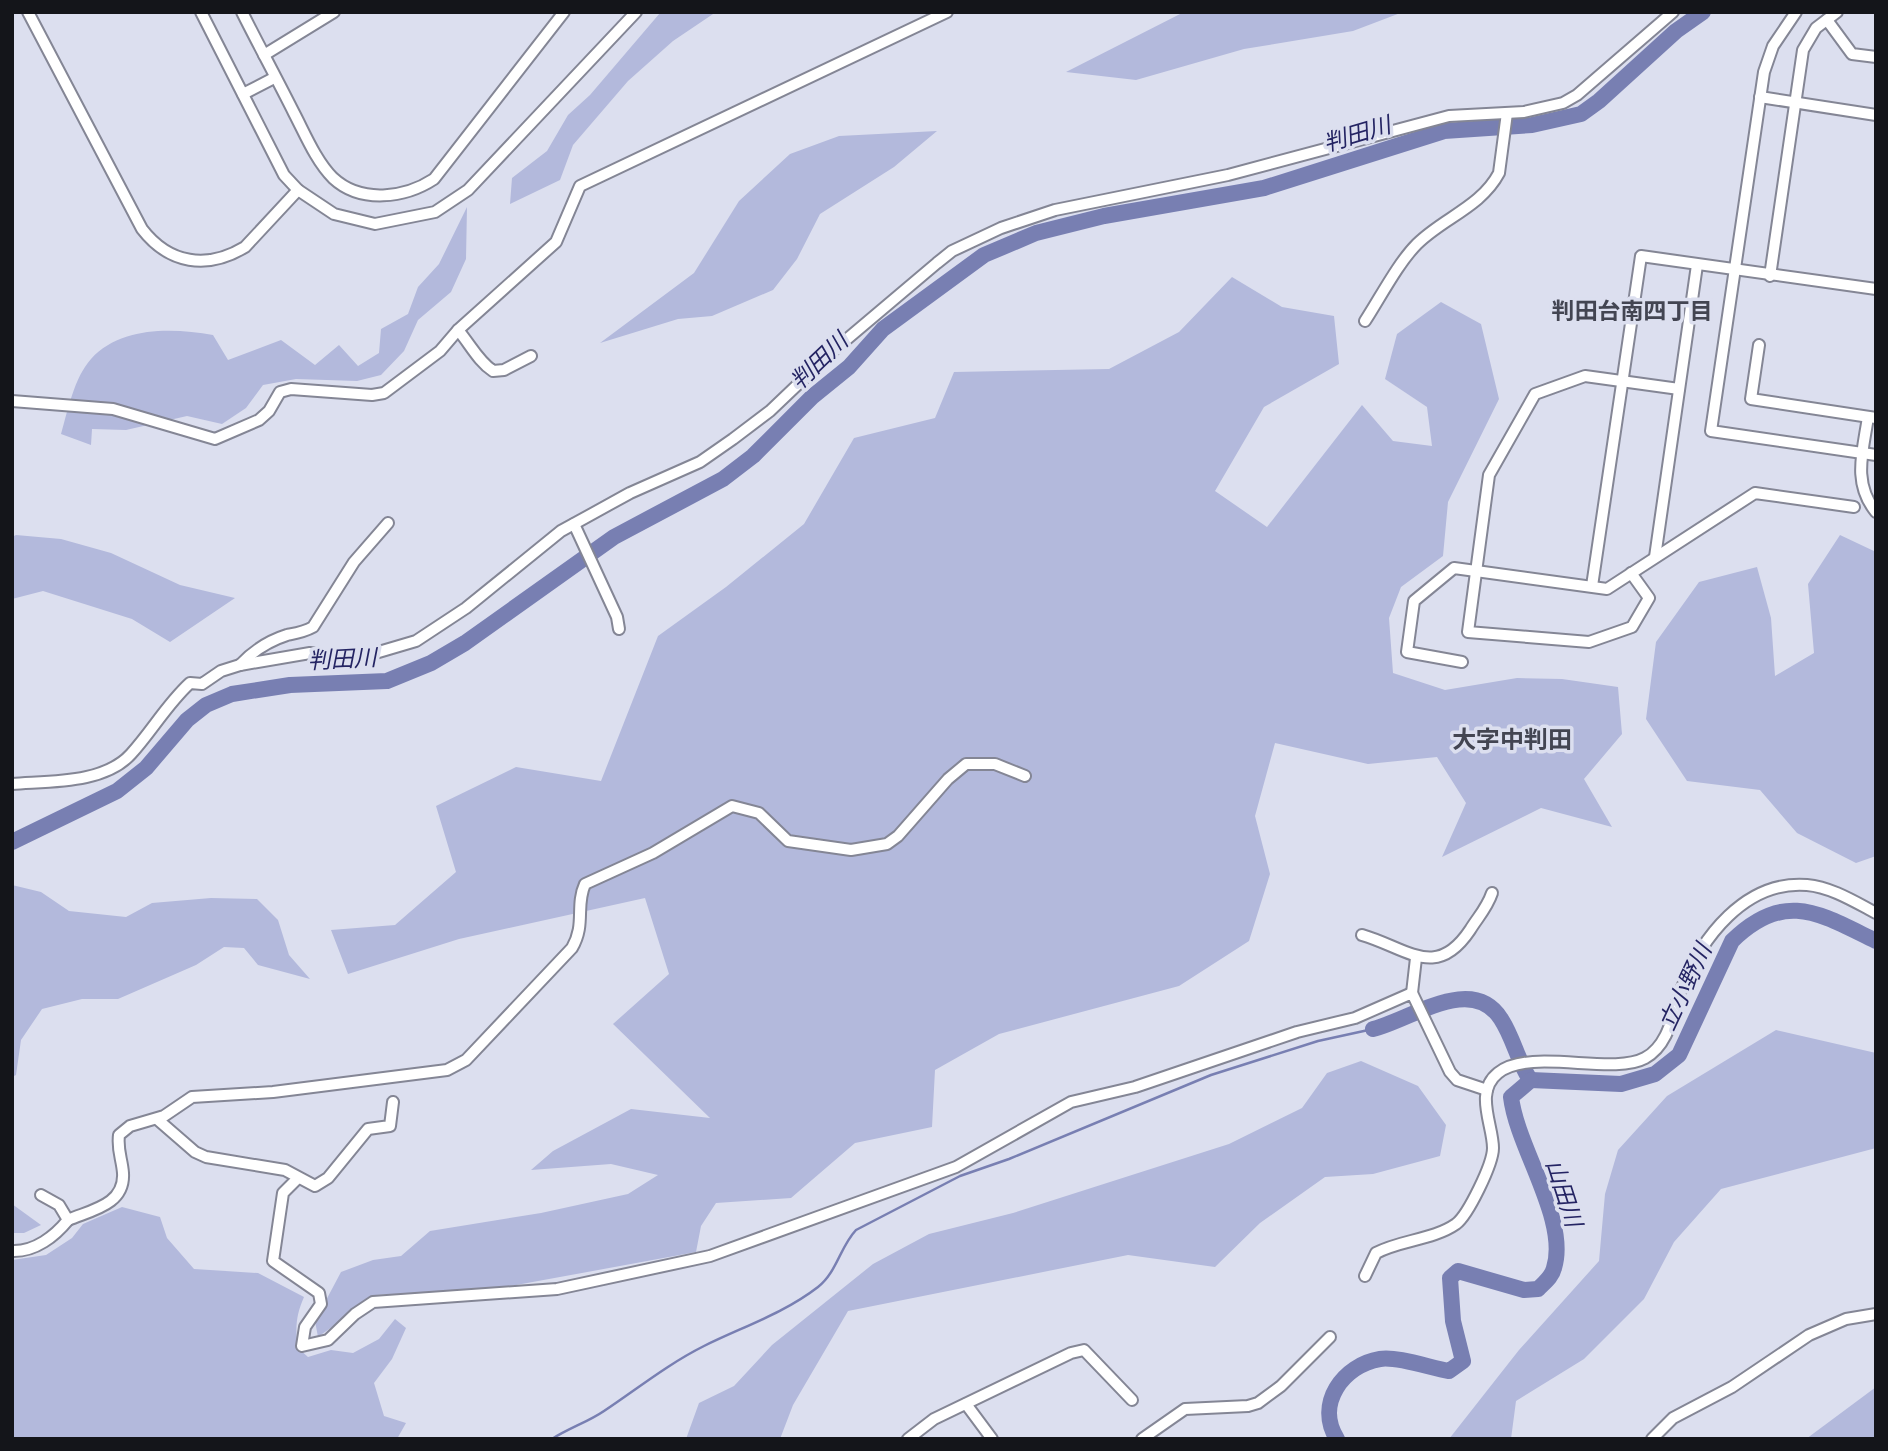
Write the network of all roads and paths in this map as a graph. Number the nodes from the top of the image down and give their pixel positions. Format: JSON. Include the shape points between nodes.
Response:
{"nodes":[{"id":1,"x":28,"y":12,"type":"edge"},
{"id":2,"x":201,"y":12,"type":"edge"},
{"id":3,"x":242,"y":12,"type":"edge"},
{"id":4,"x":334,"y":12,"type":"edge"},
{"id":5,"x":564,"y":12,"type":"edge"},
{"id":6,"x":636,"y":12,"type":"edge"},
{"id":7,"x":947,"y":12,"type":"edge"},
{"id":8,"x":1673,"y":12,"type":"edge"},
{"id":9,"x":1796,"y":12,"type":"edge"},
{"id":10,"x":1838,"y":12,"type":"edge"},
{"id":11,"x":1827,"y":20,"type":"junction"},
{"id":12,"x":264,"y":55,"type":"junction"},
{"id":13,"x":1876,"y":57,"type":"edge"},
{"id":14,"x":274,"y":78,"type":"junction"},
{"id":15,"x":243,"y":94,"type":"junction"},
{"id":16,"x":1760,"y":97,"type":"junction"},
{"id":17,"x":1796,"y":103,"type":"junction"},
{"id":18,"x":1876,"y":115,"type":"edge"},
{"id":19,"x":1507,"y":116,"type":"junction"},
{"id":20,"x":299,"y":190,"type":"junction"},
{"id":21,"x":1697,"y":265,"type":"junction"},
{"id":22,"x":1733,"y":270,"type":"junction"},
{"id":23,"x":1770,"y":276,"type":"junction"},
{"id":24,"x":1876,"y":289,"type":"edge"},
{"id":25,"x":1365,"y":321,"type":"dead end"},
{"id":26,"x":458,"y":330,"type":"junction"},
{"id":27,"x":1759,"y":345,"type":"dead end"},
{"id":28,"x":531,"y":356,"type":"dead end"},
{"id":29,"x":1622,"y":381,"type":"junction"},
{"id":30,"x":1679,"y":389,"type":"junction"},
{"id":31,"x":12,"y":401,"type":"edge"},
{"id":32,"x":1872,"y":418,"type":"edge"},
{"id":33,"x":1863,"y":453,"type":"junction"},
{"id":34,"x":1876,"y":455,"type":"edge"},
{"id":35,"x":1854,"y":507,"type":"dead end"},
{"id":36,"x":1876,"y":512,"type":"edge"},
{"id":37,"x":388,"y":523,"type":"dead end"},
{"id":38,"x":574,"y":524,"type":"junction"},
{"id":39,"x":1655,"y":557,"type":"junction"},
{"id":40,"x":1477,"y":570,"type":"junction"},
{"id":41,"x":1631,"y":573,"type":"junction"},
{"id":42,"x":1592,"y":586,"type":"junction"},
{"id":43,"x":619,"y":629,"type":"dead end"},
{"id":44,"x":1462,"y":662,"type":"dead end"},
{"id":45,"x":240,"y":665,"type":"junction"},
{"id":46,"x":1025,"y":776,"type":"dead end"},
{"id":47,"x":12,"y":783,"type":"edge"},
{"id":48,"x":1492,"y":893,"type":"dead end"},
{"id":49,"x":1876,"y":913,"type":"edge"},
{"id":50,"x":1362,"y":935,"type":"dead end"},
{"id":51,"x":1416,"y":958,"type":"junction"},
{"id":52,"x":1412,"y":993,"type":"junction"},
{"id":53,"x":1486,"y":1090,"type":"junction"},
{"id":54,"x":393,"y":1102,"type":"dead end"},
{"id":55,"x":157,"y":1119,"type":"junction"},
{"id":56,"x":297,"y":1179,"type":"junction"},
{"id":57,"x":41,"y":1195,"type":"dead end"},
{"id":58,"x":68,"y":1220,"type":"junction"},
{"id":59,"x":12,"y":1251,"type":"edge"},
{"id":60,"x":1365,"y":1276,"type":"dead end"},
{"id":61,"x":1876,"y":1314,"type":"edge"},
{"id":62,"x":1330,"y":1337,"type":"dead end"},
{"id":63,"x":1132,"y":1400,"type":"dead end"},
{"id":64,"x":966,"y":1404,"type":"junction"},
{"id":65,"x":908,"y":1439,"type":"edge"},
{"id":66,"x":992,"y":1439,"type":"edge"},
{"id":67,"x":1142,"y":1439,"type":"edge"},
{"id":68,"x":1651,"y":1439,"type":"edge"}],
"edges":[{"from":1,"to":20,"type":"street","via":[[142,229],[167,253],[201,262],[234,254]]},
{"from":2,"to":15,"type":"street"},
{"from":3,"to":12,"type":"street"},
{"from":4,"to":12,"type":"street"},
{"from":5,"to":14,"type":"street","via":[[440,172],[407,192],[374,195],[334,179]]},
{"from":6,"to":20,"type":"street","via":[[468,190],[435,212],[375,224],[334,214]]},
{"from":7,"to":26,"type":"street","via":[[580,186],[555,242]]},
{"from":8,"to":19,"type":"street","via":[[1577,95]]},
{"from":9,"to":16,"type":"street","via":[[1773,46]]},
{"from":10,"to":11,"type":"street"},
{"from":11,"to":13,"type":"street","via":[[1852,54]]},
{"from":11,"to":17,"type":"street","via":[[1816,28],[1803,50]]},
{"from":12,"to":14,"type":"street"},
{"from":14,"to":15,"type":"street"},
{"from":15,"to":20,"type":"street","via":[[284,175]]},
{"from":16,"to":17,"type":"street"},
{"from":16,"to":22,"type":"street"},
{"from":17,"to":18,"type":"street"},
{"from":17,"to":23,"type":"street"},
{"from":19,"to":25,"type":"street","via":[[1495,182],[1416,245]]},
{"from":19,"to":38,"type":"street","via":[[1449,116],[1228,175],[1055,210],[1001,228],[952,251],[834,349],[770,411],[700,462],[629,493]]},
{"from":21,"to":22,"type":"street"},
{"from":21,"to":29,"type":"street","via":[[1641,256]]},
{"from":21,"to":30,"type":"street"},
{"from":22,"to":23,"type":"street"},
{"from":22,"to":33,"type":"street","via":[[1711,432]]},
{"from":23,"to":24,"type":"street"},
{"from":26,"to":28,"type":"street","via":[[493,371]]},
{"from":26,"to":31,"type":"street","via":[[440,351],[384,393],[372,396],[291,389],[281,392],[259,420],[215,439],[113,409]]},
{"from":27,"to":32,"type":"street","via":[[1751,399]]},
{"from":29,"to":30,"type":"street"},
{"from":29,"to":40,"type":"street","via":[[1585,376],[1535,394],[1489,475]]},
{"from":29,"to":42,"type":"street"},
{"from":30,"to":39,"type":"street"},
{"from":32,"to":33,"type":"street"},
{"from":33,"to":34,"type":"street"},
{"from":33,"to":36,"type":"street","via":[[1862,492]]},
{"from":35,"to":39,"type":"street","via":[[1755,493]]},
{"from":37,"to":45,"type":"street","via":[[355,562],[313,627],[272,641]]},
{"from":38,"to":43,"type":"street"},
{"from":38,"to":45,"type":"street","via":[[416,641],[355,659],[310,653]]},
{"from":39,"to":41,"type":"street"},
{"from":40,"to":41,"type":"street","via":[[1468,632],[1589,642],[1632,627],[1648,598]]},
{"from":40,"to":42,"type":"street"},
{"from":40,"to":44,"type":"street","via":[[1454,568],[1414,601],[1406,652]]},
{"from":41,"to":42,"type":"street","via":[[1607,589]]},
{"from":45,"to":47,"type":"street","via":[[202,684],[190,683],[123,761],[70,779]]},
{"from":46,"to":55,"type":"street","via":[[995,764],[966,764],[898,836],[887,844],[851,850],[789,841],[759,813],[732,806],[653,853],[585,884],[580,896],[580,935],[572,948],[455,1067],[284,1091],[205,1095],[178,1104]]},
{"from":48,"to":51,"type":"street","via":[[1488,907],[1456,950],[1446,956]]},
{"from":49,"to":53,"type":"street","via":[[1809,885],[1769,890],[1716,927],[1702,946],[1668,1029],[1645,1058],[1630,1063],[1555,1061],[1509,1068],[1498,1073]]},
{"from":50,"to":51,"type":"street"},
{"from":51,"to":52,"type":"street"},
{"from":52,"to":53,"type":"street","via":[[1450,1072],[1457,1080]]},
{"from":52,"to":56,"type":"street","via":[[1355,1018],[1248,1048],[1168,1077],[1071,1102],[956,1167],[710,1256],[557,1289],[373,1302],[328,1340],[302,1346],[303,1332],[321,1304],[319,1293],[273,1261],[283,1193]]},
{"from":53,"to":60,"type":"street","via":[[1491,1161],[1464,1216],[1440,1231],[1376,1253]]},
{"from":54,"to":56,"type":"street","via":[[390,1126],[368,1129],[328,1178],[315,1186]]},
{"from":55,"to":56,"type":"street","via":[[206,1157],[285,1170]]},
{"from":55,"to":58,"type":"street","via":[[130,1126],[119,1135],[117,1150],[123,1174],[114,1200]]},
{"from":57,"to":58,"type":"street","via":[[60,1205]]},
{"from":58,"to":59,"type":"street","via":[[56,1235]]},
{"from":61,"to":68,"type":"street","via":[[1836,1322],[1809,1335],[1732,1387],[1673,1418]]},
{"from":62,"to":67,"type":"street","via":[[1258,1403],[1185,1409]]},
{"from":63,"to":64,"type":"street","via":[[1084,1350]]},
{"from":64,"to":65,"type":"street","via":[[934,1419]]},
{"from":64,"to":66,"type":"street"}]}
